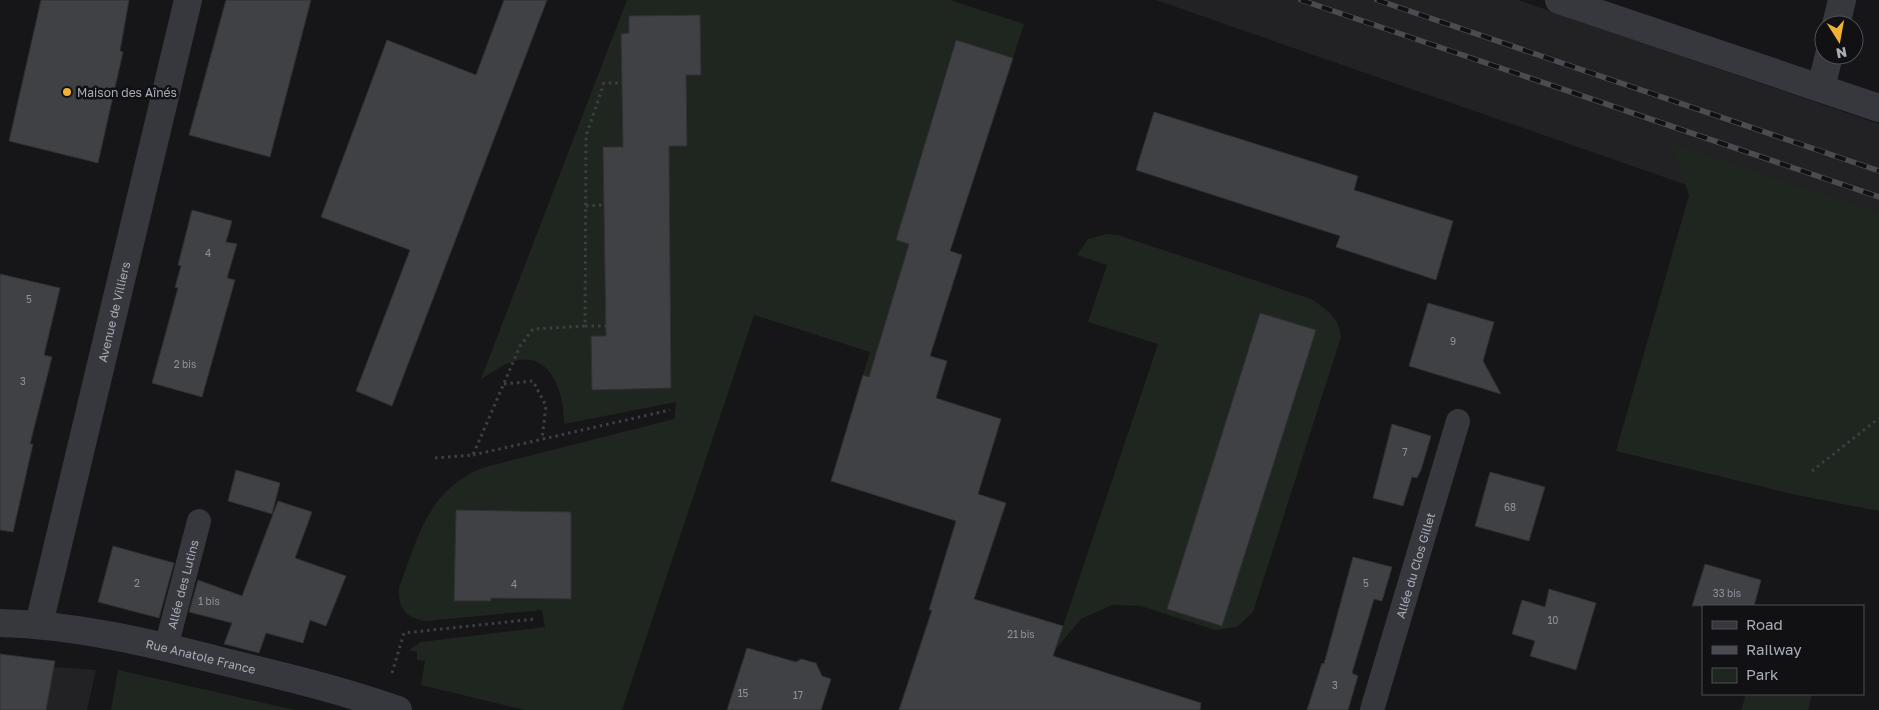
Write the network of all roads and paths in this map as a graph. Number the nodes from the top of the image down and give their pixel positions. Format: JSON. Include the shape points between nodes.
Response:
{"nodes":[{"id":1,"x":188,"y":0,"type":"edge"},
{"id":2,"x":1559,"y":0,"type":"edge"},
{"id":3,"x":1842,"y":0,"type":"edge"},
{"id":4,"x":1838,"y":15,"type":"edge"},
{"id":5,"x":1827,"y":65,"type":"edge"},
{"id":6,"x":622,"y":83,"type":"dead end"},
{"id":7,"x":1821,"y":88,"type":"junction"},
{"id":8,"x":1879,"y":108,"type":"edge"},
{"id":9,"x":603,"y":205,"type":"dead end"},
{"id":10,"x":586,"y":206,"type":"junction"},
{"id":11,"x":585,"y":326,"type":"junction"},
{"id":12,"x":606,"y":326,"type":"dead end"},
{"id":13,"x":504,"y":384,"type":"junction"},
{"id":14,"x":670,"y":410,"type":"dead end"},
{"id":15,"x":1879,"y":418,"type":"edge"},
{"id":16,"x":1458,"y":421,"type":"dead end"},
{"id":17,"x":542,"y":439,"type":"junction"},
{"id":18,"x":473,"y":455,"type":"junction"},
{"id":19,"x":435,"y":458,"type":"dead end"},
{"id":20,"x":1812,"y":471,"type":"dead end"},
{"id":21,"x":199,"y":521,"type":"dead end"},
{"id":22,"x":535,"y":619,"type":"dead end"},
{"id":23,"x":0,"y":623,"type":"edge"},
{"id":24,"x":39,"y":624,"type":"junction"},
{"id":25,"x":166,"y":647,"type":"junction"},
{"id":26,"x":392,"y":675,"type":"dead end"},
{"id":27,"x":398,"y":710,"type":"edge"},
{"id":28,"x":1372,"y":710,"type":"edge"}],
"edges":[{"from":1,"to":24,"type":"street","name":"Avenue de Villiers"},
{"from":2,"to":7,"type":"street"},
{"from":3,"to":4,"type":"street"},
{"from":5,"to":7,"type":"street"},
{"from":6,"to":10,"type":"path","via":[[604,83],[586,136]]},
{"from":7,"to":8,"type":"street"},
{"from":9,"to":10,"type":"path"},
{"from":10,"to":11,"type":"path"},
{"from":11,"to":12,"type":"path"},
{"from":11,"to":13,"type":"path","via":[[533,329],[520,346]]},
{"from":13,"to":17,"type":"path","via":[[533,381],[546,406]]},
{"from":13,"to":18,"type":"path"},
{"from":14,"to":17,"type":"path"},
{"from":15,"to":20,"type":"path"},
{"from":16,"to":28,"type":"lane","name":"Allée du Clos Gillet"},
{"from":17,"to":18,"type":"path"},
{"from":18,"to":19,"type":"path"},
{"from":21,"to":25,"type":"lane","name":"Allée des Lutins"},
{"from":22,"to":26,"type":"path","via":[[404,633]]},
{"from":23,"to":24,"type":"street","name":"Rue Anatole France"},
{"from":24,"to":25,"type":"street","name":"Rue Anatole France"},
{"from":25,"to":27,"type":"street","name":"Rue Anatole France","via":[[350,693]]}]}
